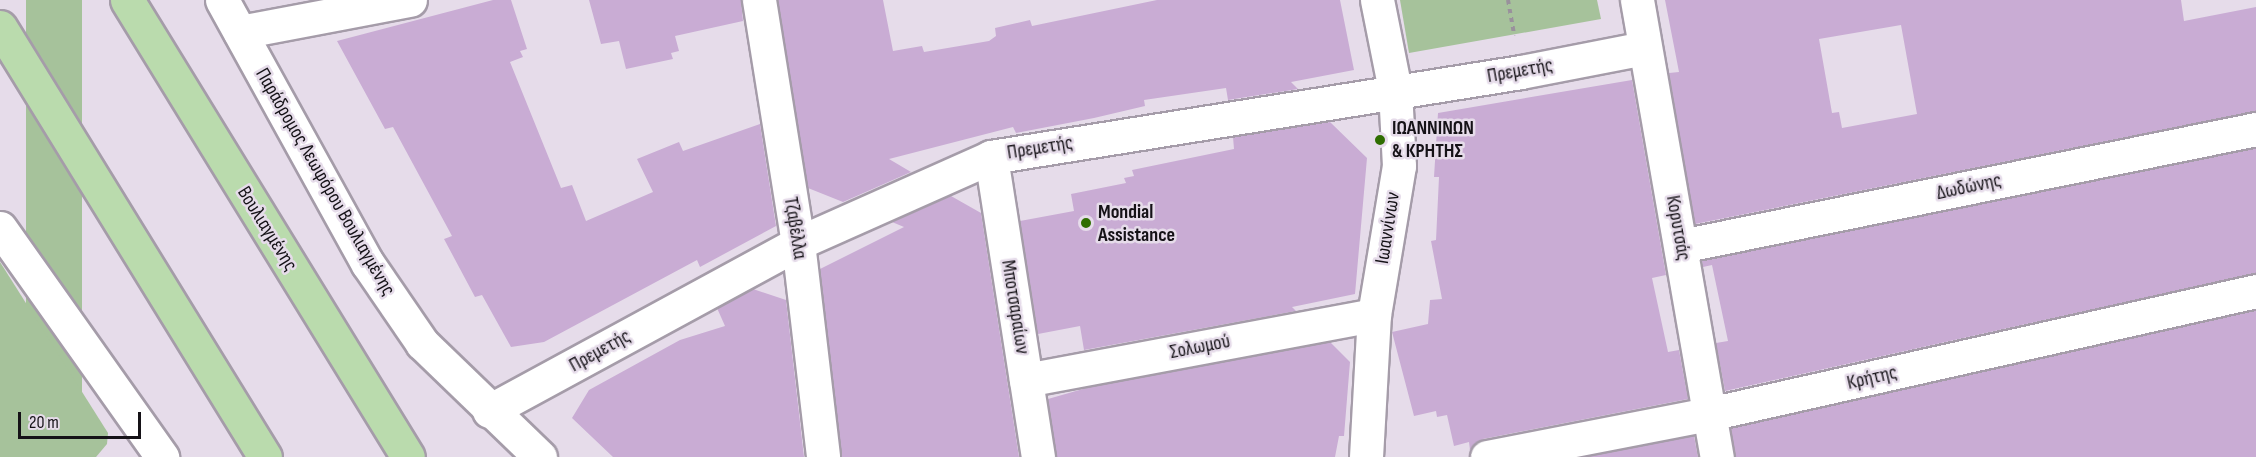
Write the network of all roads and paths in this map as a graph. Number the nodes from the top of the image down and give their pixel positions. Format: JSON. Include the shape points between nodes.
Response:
{"nodes":[{"id":1,"x":126,"y":0,"type":"edge"},
{"id":2,"x":222,"y":0,"type":"edge"},
{"id":3,"x":410,"y":0,"type":"edge"},
{"id":4,"x":759,"y":0,"type":"edge"},
{"id":5,"x":1377,"y":0,"type":"edge"},
{"id":6,"x":1637,"y":0,"type":"edge"},
{"id":7,"x":0,"y":27,"type":"edge"},
{"id":8,"x":240,"y":32,"type":"junction"},
{"id":9,"x":1644,"y":48,"type":"junction"},
{"id":10,"x":1395,"y":90,"type":"junction"},
{"id":11,"x":2256,"y":129,"type":"edge"},
{"id":12,"x":991,"y":156,"type":"junction"},
{"id":13,"x":0,"y":228,"type":"edge"},
{"id":14,"x":798,"y":243,"type":"junction"},
{"id":15,"x":1681,"y":246,"type":"junction"},
{"id":16,"x":2256,"y":291,"type":"edge"},
{"id":17,"x":1374,"y":315,"type":"junction"},
{"id":18,"x":1026,"y":380,"type":"junction"},
{"id":19,"x":489,"y":411,"type":"junction"},
{"id":20,"x":1709,"y":414,"type":"junction"},
{"id":21,"x":162,"y":457,"type":"edge"},
{"id":22,"x":266,"y":457,"type":"edge"},
{"id":23,"x":408,"y":457,"type":"edge"},
{"id":24,"x":540,"y":457,"type":"edge"},
{"id":25,"x":823,"y":457,"type":"edge"},
{"id":26,"x":1038,"y":457,"type":"edge"},
{"id":27,"x":1366,"y":457,"type":"edge"},
{"id":28,"x":1487,"y":457,"type":"edge"},
{"id":29,"x":1717,"y":457,"type":"edge"}],
"edges":[{"from":1,"to":23,"type":"main road","name":"Βουλιαγμένης"},
{"from":2,"to":8,"type":"street","name":"Παράδρομος Λεωφόρου Βουλιαγμένης"},
{"from":3,"to":8,"type":"street"},
{"from":4,"to":14,"type":"street","name":"Τζαβέλλα"},
{"from":5,"to":10,"type":"street","name":"Ιωαννίνων"},
{"from":6,"to":9,"type":"street","name":"Κορυτσάς"},
{"from":7,"to":22,"type":"main road"},
{"from":8,"to":19,"type":"street","name":"Παράδρομος Λεωφόρου Βουλιαγμένης","via":[[368,264],[422,343]]},
{"from":9,"to":10,"type":"street","name":"Πρεμετής","via":[[1521,72]]},
{"from":9,"to":15,"type":"street","name":"Κορυτσάς"},
{"from":10,"to":12,"type":"street","name":"Πρεμετής"},
{"from":10,"to":17,"type":"street","name":"Ιωαννίνων","via":[[1399,166]]},
{"from":11,"to":15,"type":"street","name":"Δωδώνης"},
{"from":12,"to":14,"type":"street","name":"Πρεμετής"},
{"from":12,"to":18,"type":"street","name":"Μποτσαραίων"},
{"from":13,"to":21,"type":"street"},
{"from":14,"to":19,"type":"street","name":"Πρεμετής"},
{"from":14,"to":25,"type":"street","name":"Τζαβέλλα"},
{"from":15,"to":20,"type":"street","name":"Κορυτσάς"},
{"from":16,"to":20,"type":"street","name":"Κρήτης"},
{"from":17,"to":18,"type":"street","name":"Σολωμού"},
{"from":17,"to":27,"type":"street","name":"Ιωαννίνων"},
{"from":18,"to":26,"type":"street","name":"Μποτσαραίων"},
{"from":19,"to":24,"type":"street","name":"Παράδρομος Λεωφόρου Βουλιαγμένης"},
{"from":20,"to":28,"type":"street","name":"Κρήτης"},
{"from":20,"to":29,"type":"street","name":"Κορυτσάς"}]}
